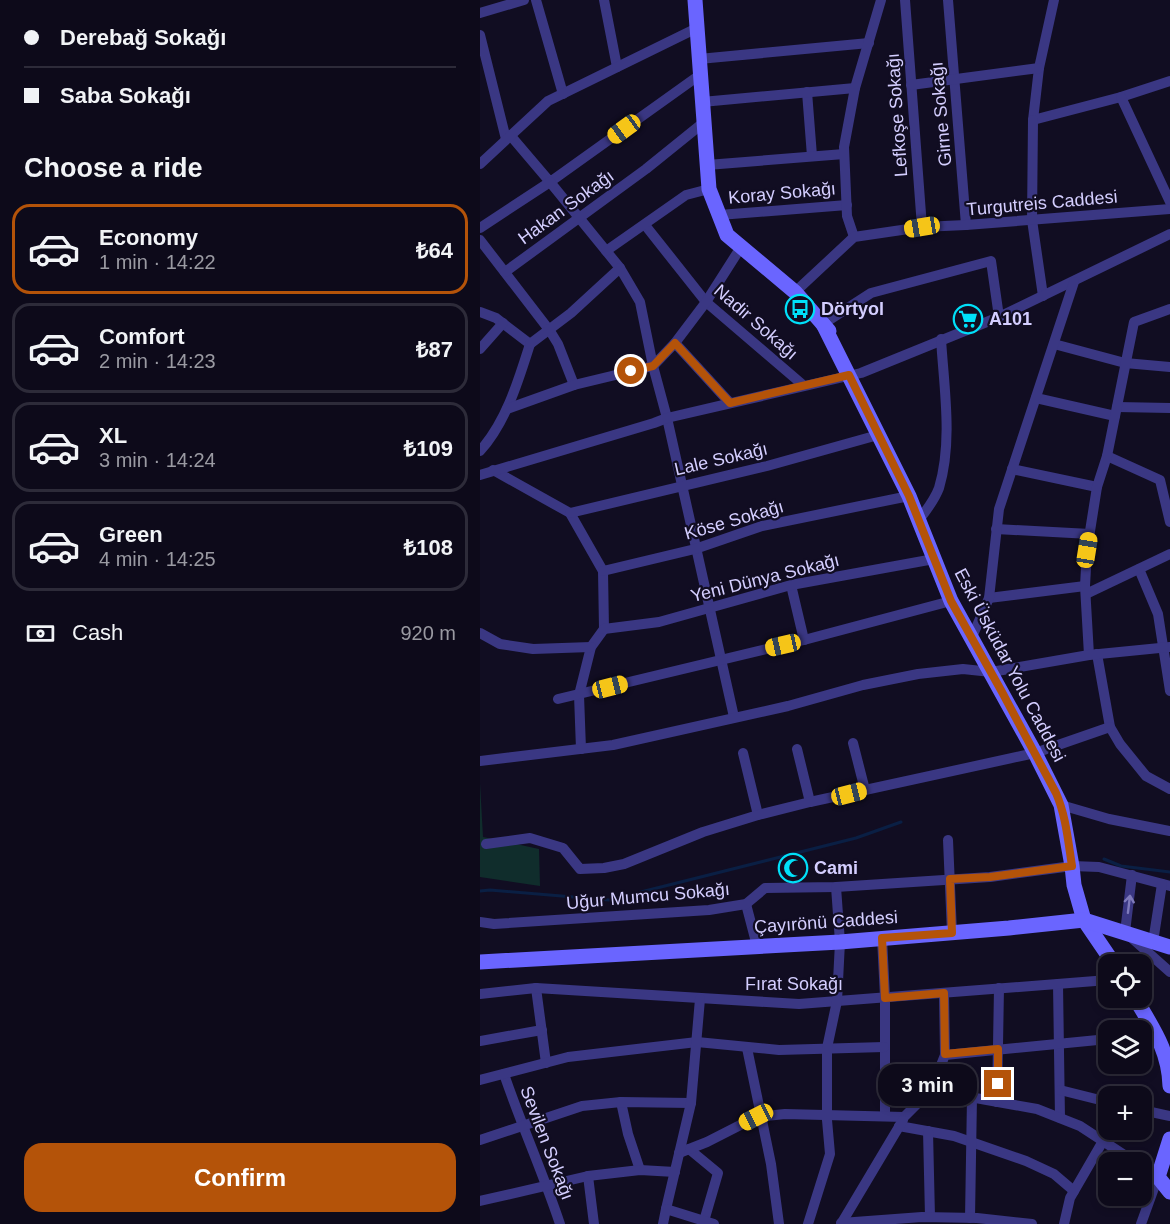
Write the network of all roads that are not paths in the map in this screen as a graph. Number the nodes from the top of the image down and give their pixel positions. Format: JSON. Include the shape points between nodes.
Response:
{"nodes":[{"id":1,"x":524,"y":0,"type":"edge"},
{"id":2,"x":536,"y":0,"type":"edge"},
{"id":3,"x":604,"y":0,"type":"edge"},
{"id":4,"x":695,"y":0,"type":"edge"},
{"id":5,"x":881,"y":0,"type":"edge"},
{"id":6,"x":905,"y":0,"type":"edge"},
{"id":7,"x":948,"y":0,"type":"edge"},
{"id":8,"x":1054,"y":0,"type":"edge"},
{"id":9,"x":480,"y":13,"type":"edge"},
{"id":10,"x":697,"y":28,"type":"junction"},
{"id":11,"x":480,"y":35,"type":"edge"},
{"id":12,"x":869,"y":43,"type":"junction"},
{"id":13,"x":617,"y":67,"type":"junction"},
{"id":14,"x":700,"y":67,"type":"junction"},
{"id":15,"x":1039,"y":68,"type":"junction"},
{"id":16,"x":954,"y":79,"type":"junction"},
{"id":17,"x":1170,"y":81,"type":"edge"},
{"id":18,"x":911,"y":85,"type":"junction"},
{"id":19,"x":855,"y":88,"type":"junction"},
{"id":20,"x":807,"y":92,"type":"junction"},
{"id":21,"x":563,"y":94,"type":"junction"},
{"id":22,"x":1121,"y":97,"type":"junction"},
{"id":23,"x":702,"y":102,"type":"junction"},
{"id":24,"x":1033,"y":120,"type":"junction"},
{"id":25,"x":703,"y":123,"type":"junction"},
{"id":26,"x":508,"y":137,"type":"junction"},
{"id":27,"x":844,"y":154,"type":"junction"},
{"id":28,"x":812,"y":156,"type":"junction"},
{"id":29,"x":480,"y":164,"type":"edge"},
{"id":30,"x":707,"y":165,"type":"junction"},
{"id":31,"x":550,"y":182,"type":"junction"},
{"id":32,"x":709,"y":189,"type":"junction"},
{"id":33,"x":1170,"y":202,"type":"edge"},
{"id":34,"x":847,"y":205,"type":"junction"},
{"id":35,"x":1170,"y":209,"type":"edge"},
{"id":36,"x":719,"y":215,"type":"junction"},
{"id":37,"x":579,"y":217,"type":"junction"},
{"id":38,"x":1032,"y":220,"type":"junction"},
{"id":39,"x":645,"y":225,"type":"junction"},
{"id":40,"x":966,"y":225,"type":"junction"},
{"id":41,"x":922,"y":227,"type":"junction"},
{"id":42,"x":480,"y":228,"type":"edge"},
{"id":43,"x":1170,"y":234,"type":"edge"},
{"id":44,"x":854,"y":237,"type":"junction"},
{"id":45,"x":481,"y":244,"type":"edge"},
{"id":46,"x":741,"y":247,"type":"junction"},
{"id":47,"x":606,"y":251,"type":"junction"},
{"id":48,"x":620,"y":268,"type":"junction"},
{"id":49,"x":505,"y":272,"type":"junction"},
{"id":50,"x":1074,"y":282,"type":"junction"},
{"id":51,"x":795,"y":292,"type":"junction"},
{"id":52,"x":1043,"y":296,"type":"junction"},
{"id":53,"x":706,"y":302,"type":"junction"},
{"id":54,"x":1170,"y":309,"type":"edge"},
{"id":55,"x":480,"y":312,"type":"edge"},
{"id":56,"x":999,"y":317,"type":"junction"},
{"id":57,"x":503,"y":323,"type":"junction"},
{"id":58,"x":823,"y":324,"type":"junction"},
{"id":59,"x":550,"y":331,"type":"junction"},
{"id":60,"x":941,"y":339,"type":"junction"},
{"id":61,"x":675,"y":343,"type":"junction"},
{"id":62,"x":530,"y":344,"type":"junction"},
{"id":63,"x":1054,"y":344,"type":"junction"},
{"id":64,"x":480,"y":350,"type":"edge"},
{"id":65,"x":1125,"y":363,"type":"junction"},
{"id":66,"x":653,"y":366,"type":"junction"},
{"id":67,"x":1170,"y":367,"type":"edge"},
{"id":68,"x":855,"y":374,"type":"junction"},
{"id":69,"x":803,"y":385,"type":"junction"},
{"id":70,"x":574,"y":386,"type":"junction"},
{"id":71,"x":1036,"y":398,"type":"junction"},
{"id":72,"x":730,"y":403,"type":"junction"},
{"id":73,"x":1170,"y":408,"type":"edge"},
{"id":74,"x":507,"y":409,"type":"junction"},
{"id":75,"x":1116,"y":412,"type":"junction"},
{"id":76,"x":667,"y":418,"type":"junction"},
{"id":77,"x":878,"y":435,"type":"junction"},
{"id":78,"x":480,"y":451,"type":"edge"},
{"id":79,"x":1107,"y":456,"type":"junction"},
{"id":80,"x":493,"y":470,"type":"junction"},
{"id":81,"x":1012,"y":470,"type":"junction"},
{"id":82,"x":480,"y":472,"type":"edge"},
{"id":83,"x":1165,"y":477,"type":"edge"},
{"id":84,"x":681,"y":486,"type":"junction"},
{"id":85,"x":1097,"y":488,"type":"junction"},
{"id":86,"x":909,"y":496,"type":"junction"},
{"id":87,"x":570,"y":513,"type":"junction"},
{"id":88,"x":919,"y":520,"type":"junction"},
{"id":89,"x":1170,"y":522,"type":"edge"},
{"id":90,"x":996,"y":530,"type":"junction"},
{"id":91,"x":1090,"y":534,"type":"junction"},
{"id":92,"x":695,"y":549,"type":"junction"},
{"id":93,"x":1170,"y":554,"type":"edge"},
{"id":94,"x":934,"y":559,"type":"junction"},
{"id":95,"x":1139,"y":569,"type":"junction"},
{"id":96,"x":603,"y":571,"type":"junction"},
{"id":97,"x":791,"y":585,"type":"junction"},
{"id":98,"x":1085,"y":590,"type":"junction"},
{"id":99,"x":990,"y":598,"type":"junction"},
{"id":100,"x":951,"y":601,"type":"junction"},
{"id":101,"x":708,"y":608,"type":"junction"},
{"id":102,"x":604,"y":628,"type":"junction"},
{"id":103,"x":480,"y":633,"type":"edge"},
{"id":104,"x":972,"y":637,"type":"junction"},
{"id":105,"x":804,"y":640,"type":"junction"},
{"id":106,"x":591,"y":647,"type":"junction"},
{"id":107,"x":1166,"y":648,"type":"edge"},
{"id":108,"x":1093,"y":655,"type":"junction"},
{"id":109,"x":721,"y":660,"type":"junction"},
{"id":110,"x":991,"y":672,"type":"junction"},
{"id":111,"x":1170,"y":691,"type":"edge"},
{"id":112,"x":579,"y":695,"type":"junction"},
{"id":113,"x":558,"y":699,"type":"dead end"},
{"id":114,"x":734,"y":717,"type":"junction"},
{"id":115,"x":1110,"y":727,"type":"junction"},
{"id":116,"x":853,"y":743,"type":"dead end"},
{"id":117,"x":581,"y":749,"type":"junction"},
{"id":118,"x":797,"y":749,"type":"dead end"},
{"id":119,"x":743,"y":753,"type":"dead end"},
{"id":120,"x":1035,"y":753,"type":"junction"},
{"id":121,"x":480,"y":761,"type":"edge"},
{"id":122,"x":1170,"y":789,"type":"edge"},
{"id":123,"x":865,"y":790,"type":"junction"},
{"id":124,"x":810,"y":801,"type":"junction"},
{"id":125,"x":1061,"y":805,"type":"junction"},
{"id":126,"x":758,"y":815,"type":"junction"},
{"id":127,"x":1170,"y":831,"type":"edge"},
{"id":128,"x":948,"y":840,"type":"dead end"},
{"id":129,"x":486,"y":844,"type":"dead end"},
{"id":130,"x":1072,"y":866,"type":"junction"},
{"id":131,"x":1132,"y":875,"type":"junction"},
{"id":132,"x":950,"y":879,"type":"junction"},
{"id":133,"x":1166,"y":885,"type":"edge"},
{"id":134,"x":836,"y":886,"type":"junction"},
{"id":135,"x":746,"y":904,"type":"junction"},
{"id":136,"x":1084,"y":920,"type":"junction"},
{"id":137,"x":480,"y":922,"type":"edge"},
{"id":138,"x":952,"y":933,"type":"junction"},
{"id":139,"x":1125,"y":933,"type":"junction"},
{"id":140,"x":882,"y":938,"type":"junction"},
{"id":141,"x":840,"y":942,"type":"junction"},
{"id":142,"x":1153,"y":942,"type":"junction"},
{"id":143,"x":757,"y":946,"type":"junction"},
{"id":144,"x":1170,"y":947,"type":"edge"},
{"id":145,"x":1107,"y":954,"type":"edge"},
{"id":146,"x":480,"y":962,"type":"edge"},
{"id":147,"x":1170,"y":972,"type":"edge"},
{"id":148,"x":1098,"y":981,"type":"edge"},
{"id":149,"x":1058,"y":984,"type":"junction"},
{"id":150,"x":536,"y":988,"type":"junction"},
{"id":151,"x":999,"y":988,"type":"junction"},
{"id":152,"x":944,"y":993,"type":"junction"},
{"id":153,"x":480,"y":994,"type":"edge"},
{"id":154,"x":885,"y":998,"type":"junction"},
{"id":155,"x":700,"y":999,"type":"junction"},
{"id":156,"x":837,"y":1001,"type":"junction"},
{"id":157,"x":542,"y":1030,"type":"junction"},
{"id":158,"x":1152,"y":1037,"type":"edge"},
{"id":159,"x":1098,"y":1040,"type":"edge"},
{"id":160,"x":480,"y":1041,"type":"edge"},
{"id":161,"x":697,"y":1042,"type":"junction"},
{"id":162,"x":1060,"y":1043,"type":"junction"},
{"id":163,"x":884,"y":1047,"type":"junction"},
{"id":164,"x":747,"y":1048,"type":"junction"},
{"id":165,"x":827,"y":1048,"type":"junction"},
{"id":166,"x":998,"y":1049,"type":"junction"},
{"id":167,"x":945,"y":1054,"type":"junction"},
{"id":168,"x":546,"y":1063,"type":"junction"},
{"id":169,"x":504,"y":1074,"type":"junction"},
{"id":170,"x":1170,"y":1077,"type":"edge"},
{"id":171,"x":480,"y":1080,"type":"edge"},
{"id":172,"x":1170,"y":1086,"type":"edge"},
{"id":173,"x":931,"y":1090,"type":"junction"},
{"id":174,"x":1060,"y":1090,"type":"junction"},
{"id":175,"x":972,"y":1097,"type":"junction"},
{"id":176,"x":1098,"y":1100,"type":"edge"},
{"id":177,"x":621,"y":1102,"type":"junction"},
{"id":178,"x":997,"y":1102,"type":"junction"},
{"id":179,"x":691,"y":1103,"type":"junction"},
{"id":180,"x":1152,"y":1112,"type":"edge"},
{"id":181,"x":827,"y":1115,"type":"junction"},
{"id":182,"x":885,"y":1116,"type":"junction"},
{"id":183,"x":1170,"y":1116,"type":"edge"},
{"id":184,"x":762,"y":1117,"type":"junction"},
{"id":185,"x":1060,"y":1118,"type":"junction"},
{"id":186,"x":902,"y":1121,"type":"junction"},
{"id":187,"x":522,"y":1126,"type":"junction"},
{"id":188,"x":928,"y":1131,"type":"junction"},
{"id":189,"x":1170,"y":1139,"type":"edge"},
{"id":190,"x":480,"y":1140,"type":"edge"},
{"id":191,"x":971,"y":1142,"type":"junction"},
{"id":192,"x":1103,"y":1142,"type":"junction"},
{"id":193,"x":684,"y":1151,"type":"junction"},
{"id":194,"x":1119,"y":1152,"type":"edge"},
{"id":195,"x":1168,"y":1154,"type":"edge"},
{"id":196,"x":640,"y":1170,"type":"junction"},
{"id":197,"x":675,"y":1172,"type":"junction"},
{"id":198,"x":1152,"y":1173,"type":"edge"},
{"id":199,"x":588,"y":1176,"type":"junction"},
{"id":200,"x":1158,"y":1177,"type":"junction"},
{"id":201,"x":547,"y":1185,"type":"junction"},
{"id":202,"x":480,"y":1188,"type":"edge"},
{"id":203,"x":1074,"y":1191,"type":"junction"},
{"id":204,"x":1170,"y":1192,"type":"edge"},
{"id":205,"x":483,"y":1200,"type":"edge"},
{"id":206,"x":666,"y":1209,"type":"junction"},
{"id":207,"x":930,"y":1217,"type":"junction"},
{"id":208,"x":970,"y":1218,"type":"junction"},
{"id":209,"x":910,"y":1221,"type":"edge"},
{"id":210,"x":947,"y":1221,"type":"edge"},
{"id":211,"x":709,"y":1222,"type":"edge"},
{"id":212,"x":560,"y":1224,"type":"edge"},
{"id":213,"x":594,"y":1224,"type":"edge"},
{"id":214,"x":663,"y":1224,"type":"edge"},
{"id":215,"x":779,"y":1224,"type":"edge"},
{"id":216,"x":808,"y":1224,"type":"edge"},
{"id":217,"x":841,"y":1224,"type":"edge"},
{"id":218,"x":1034,"y":1224,"type":"edge"},
{"id":219,"x":1064,"y":1224,"type":"edge"},
{"id":220,"x":1141,"y":1224,"type":"edge"}],
"edges":[{"from":1,"to":9,"type":"street"},
{"from":2,"to":21,"type":"street"},
{"from":3,"to":13,"type":"street"},
{"from":4,"to":10,"type":"street","name":"Eski Üsküdar Yolu Caddesi"},
{"from":5,"to":12,"type":"street"},
{"from":6,"to":18,"type":"street","name":"Lefkoşe Sokağı"},
{"from":7,"to":16,"type":"street","name":"Girne Sokağı"},
{"from":8,"to":15,"type":"street"},
{"from":10,"to":13,"type":"street"},
{"from":10,"to":14,"type":"street","name":"Eski Üsküdar Yolu Caddesi"},
{"from":11,"to":26,"type":"street"},
{"from":12,"to":14,"type":"street"},
{"from":12,"to":19,"type":"street"},
{"from":13,"to":21,"type":"street"},
{"from":14,"to":23,"type":"street","name":"Eski Üsküdar Yolu Caddesi"},
{"from":14,"to":31,"type":"street"},
{"from":15,"to":16,"type":"street"},
{"from":15,"to":24,"type":"street"},
{"from":16,"to":18,"type":"street"},
{"from":16,"to":40,"type":"street","name":"Girne Sokağı"},
{"from":17,"to":22,"type":"street"},
{"from":18,"to":41,"type":"street","name":"Lefkoşe Sokağı"},
{"from":19,"to":20,"type":"street"},
{"from":19,"to":27,"type":"street"},
{"from":20,"to":23,"type":"street"},
{"from":20,"to":28,"type":"street"},
{"from":21,"to":26,"type":"street","via":[[548,101]]},
{"from":22,"to":24,"type":"street"},
{"from":22,"to":33,"type":"street"},
{"from":23,"to":25,"type":"street","name":"Eski Üsküdar Yolu Caddesi"},
{"from":24,"to":38,"type":"street"},
{"from":25,"to":30,"type":"street","name":"Eski Üsküdar Yolu Caddesi"},
{"from":25,"to":37,"type":"street","name":"Hakan Sokağı"},
{"from":26,"to":29,"type":"street"},
{"from":26,"to":31,"type":"street"},
{"from":27,"to":28,"type":"street"},
{"from":27,"to":34,"type":"street"},
{"from":28,"to":30,"type":"street"},
{"from":30,"to":32,"type":"street","name":"Eski Üsküdar Yolu Caddesi"},
{"from":31,"to":37,"type":"street"},
{"from":31,"to":42,"type":"street"},
{"from":32,"to":36,"type":"street","name":"Eski Üsküdar Yolu Caddesi"},
{"from":32,"to":39,"type":"street","via":[[686,195]]},
{"from":34,"to":36,"type":"street","name":"Koray Sokağı"},
{"from":34,"to":44,"type":"street"},
{"from":35,"to":38,"type":"street","name":"Turgutreis Caddesi"},
{"from":36,"to":46,"type":"street","name":"Eski Üsküdar Yolu Caddesi","via":[[727,235]]},
{"from":37,"to":47,"type":"street"},
{"from":37,"to":49,"type":"street","name":"Hakan Sokağı"},
{"from":38,"to":40,"type":"street","name":"Turgutreis Caddesi"},
{"from":38,"to":52,"type":"street"},
{"from":39,"to":47,"type":"street"},
{"from":39,"to":53,"type":"street","name":"Nadir Sokağı"},
{"from":40,"to":41,"type":"street","name":"Turgutreis Caddesi"},
{"from":41,"to":44,"type":"street","name":"Turgutreis Caddesi"},
{"from":43,"to":50,"type":"street"},
{"from":44,"to":51,"type":"street"},
{"from":45,"to":49,"type":"street"},
{"from":46,"to":51,"type":"street","name":"Eski Üsküdar Yolu Caddesi"},
{"from":46,"to":53,"type":"street"},
{"from":47,"to":48,"type":"street"},
{"from":48,"to":59,"type":"street"},
{"from":48,"to":66,"type":"street","via":[[640,302]]},
{"from":49,"to":59,"type":"street"},
{"from":50,"to":52,"type":"street"},
{"from":50,"to":63,"type":"street"},
{"from":51,"to":58,"type":"street","name":"Eski Üsküdar Yolu Caddesi"},
{"from":52,"to":56,"type":"street"},
{"from":53,"to":61,"type":"street"},
{"from":53,"to":69,"type":"street","name":"Nadir Sokağı"},
{"from":54,"to":65,"type":"street","via":[[1134,322]]},
{"from":55,"to":57,"type":"street"},
{"from":56,"to":58,"type":"street","via":[[991,261],[871,293]]},
{"from":56,"to":60,"type":"street"},
{"from":57,"to":62,"type":"street"},
{"from":57,"to":64,"type":"street"},
{"from":58,"to":68,"type":"street","name":"Eski Üsküdar Yolu Caddesi"},
{"from":59,"to":62,"type":"street"},
{"from":59,"to":70,"type":"street"},
{"from":60,"to":68,"type":"street"},
{"from":60,"to":88,"type":"street","via":[[945,457],[938,490]]},
{"from":61,"to":66,"type":"street"},
{"from":61,"to":72,"type":"street"},
{"from":62,"to":74,"type":"street"},
{"from":63,"to":65,"type":"street"},
{"from":63,"to":71,"type":"street"},
{"from":65,"to":67,"type":"street"},
{"from":65,"to":75,"type":"street"},
{"from":66,"to":70,"type":"street"},
{"from":66,"to":76,"type":"street"},
{"from":68,"to":69,"type":"street"},
{"from":68,"to":77,"type":"street","name":"Eski Üsküdar Yolu Caddesi"},
{"from":69,"to":72,"type":"street"},
{"from":70,"to":74,"type":"street"},
{"from":71,"to":75,"type":"street"},
{"from":71,"to":81,"type":"street"},
{"from":72,"to":76,"type":"street"},
{"from":73,"to":75,"type":"street"},
{"from":74,"to":78,"type":"street","via":[[494,436]]},
{"from":75,"to":79,"type":"street"},
{"from":76,"to":80,"type":"street"},
{"from":76,"to":84,"type":"street"},
{"from":77,"to":84,"type":"street","name":"Lale Sokağı"},
{"from":77,"to":86,"type":"street","name":"Eski Üsküdar Yolu Caddesi"},
{"from":79,"to":83,"type":"street"},
{"from":79,"to":85,"type":"street"},
{"from":80,"to":82,"type":"street"},
{"from":80,"to":87,"type":"street"},
{"from":81,"to":85,"type":"street"},
{"from":81,"to":90,"type":"street"},
{"from":83,"to":89,"type":"street"},
{"from":84,"to":87,"type":"street","name":"Lale Sokağı"},
{"from":84,"to":92,"type":"street"},
{"from":85,"to":91,"type":"street"},
{"from":86,"to":88,"type":"street","name":"Eski Üsküdar Yolu Caddesi"},
{"from":86,"to":92,"type":"street","name":"Köse Sokağı","via":[[762,526]]},
{"from":87,"to":96,"type":"street"},
{"from":88,"to":94,"type":"street","name":"Eski Üsküdar Yolu Caddesi"},
{"from":90,"to":91,"type":"street"},
{"from":90,"to":99,"type":"street"},
{"from":91,"to":98,"type":"street"},
{"from":92,"to":96,"type":"street","name":"Köse Sokağı"},
{"from":92,"to":101,"type":"street"},
{"from":93,"to":95,"type":"street"},
{"from":94,"to":97,"type":"street","name":"Yeni Dünya Sokağı"},
{"from":94,"to":100,"type":"street","name":"Eski Üsküdar Yolu Caddesi"},
{"from":95,"to":98,"type":"street"},
{"from":95,"to":107,"type":"street","via":[[1158,614]]},
{"from":96,"to":102,"type":"street"},
{"from":97,"to":101,"type":"street","name":"Yeni Dünya Sokağı"},
{"from":97,"to":105,"type":"street"},
{"from":98,"to":99,"type":"street"},
{"from":98,"to":108,"type":"street"},
{"from":99,"to":104,"type":"street"},
{"from":100,"to":104,"type":"street","name":"Eski Üsküdar Yolu Caddesi"},
{"from":100,"to":105,"type":"street"},
{"from":101,"to":102,"type":"street","name":"Yeni Dünya Sokağı","via":[[659,622]]},
{"from":101,"to":109,"type":"street"},
{"from":102,"to":106,"type":"street"},
{"from":103,"to":106,"type":"street","via":[[500,644],[533,649]]},
{"from":104,"to":110,"type":"street","name":"Eski Üsküdar Yolu Caddesi"},
{"from":105,"to":109,"type":"street"},
{"from":106,"to":112,"type":"street"},
{"from":107,"to":108,"type":"street"},
{"from":107,"to":111,"type":"street"},
{"from":108,"to":110,"type":"street"},
{"from":108,"to":115,"type":"street"},
{"from":109,"to":112,"type":"street"},
{"from":109,"to":114,"type":"street"},
{"from":110,"to":114,"type":"street","via":[[963,669],[885,680]]},
{"from":110,"to":120,"type":"street","name":"Eski Üsküdar Yolu Caddesi"},
{"from":112,"to":113,"type":"street"},
{"from":112,"to":117,"type":"street"},
{"from":114,"to":117,"type":"street"},
{"from":115,"to":120,"type":"street"},
{"from":115,"to":122,"type":"street","via":[[1146,776]]},
{"from":116,"to":123,"type":"street"},
{"from":117,"to":121,"type":"street"},
{"from":118,"to":124,"type":"street"},
{"from":119,"to":126,"type":"street"},
{"from":120,"to":123,"type":"street"},
{"from":120,"to":125,"type":"street","name":"Eski Üsküdar Yolu Caddesi"},
{"from":123,"to":124,"type":"street"},
{"from":124,"to":126,"type":"street"},
{"from":125,"to":127,"type":"street"},
{"from":125,"to":130,"type":"street","name":"Eski Üsküdar Yolu Caddesi"},
{"from":126,"to":129,"type":"street","via":[[604,868],[580,869],[563,848],[530,838]]},
{"from":128,"to":132,"type":"street"},
{"from":130,"to":131,"type":"street","name":"Uğur Mumcu Sokağı","via":[[1099,867]]},
{"from":130,"to":132,"type":"street","name":"Uğur Mumcu Sokağı"},
{"from":130,"to":136,"type":"street","name":"Eski Üsküdar Yolu Caddesi"},
{"from":131,"to":133,"type":"street","name":"Uğur Mumcu Sokağı"},
{"from":139,"to":131,"type":"street","one_way":true},
{"from":132,"to":134,"type":"street","name":"Uğur Mumcu Sokağı"},
{"from":132,"to":138,"type":"street"},
{"from":133,"to":142,"type":"street"},
{"from":134,"to":135,"type":"street","name":"Uğur Mumcu Sokağı","via":[[765,888]]},
{"from":134,"to":141,"type":"street"},
{"from":135,"to":137,"type":"street","name":"Uğur Mumcu Sokağı","via":[[587,919]]},
{"from":135,"to":143,"type":"street"},
{"from":136,"to":138,"type":"street","name":"Çayırönü Caddesi"},
{"from":136,"to":139,"type":"street","name":"Çayırönü Caddesi"},
{"from":136,"to":145,"type":"street","name":"Eski Üsküdar Yolu Caddesi"},
{"from":138,"to":140,"type":"street","name":"Çayırönü Caddesi"},
{"from":139,"to":142,"type":"street","name":"Çayırönü Caddesi"},
{"from":139,"to":147,"type":"street"},
{"from":140,"to":141,"type":"street","name":"Çayırönü Caddesi"},
{"from":140,"to":154,"type":"street"},
{"from":141,"to":143,"type":"street","name":"Çayırönü Caddesi"},
{"from":141,"to":156,"type":"street"},
{"from":142,"to":144,"type":"street","name":"Çayırönü Caddesi"},
{"from":143,"to":146,"type":"street","name":"Çayırönü Caddesi"},
{"from":148,"to":149,"type":"street","name":"Fırat Sokağı"},
{"from":149,"to":151,"type":"street","name":"Fırat Sokağı"},
{"from":149,"to":162,"type":"street"},
{"from":150,"to":153,"type":"street","name":"Fırat Sokağı"},
{"from":150,"to":155,"type":"street","name":"Fırat Sokağı"},
{"from":150,"to":157,"type":"street"},
{"from":151,"to":152,"type":"street","name":"Fırat Sokağı"},
{"from":151,"to":166,"type":"street"},
{"from":152,"to":154,"type":"street","name":"Fırat Sokağı"},
{"from":152,"to":167,"type":"street"},
{"from":154,"to":156,"type":"street","name":"Fırat Sokağı"},
{"from":154,"to":163,"type":"street"},
{"from":155,"to":156,"type":"street","name":"Fırat Sokağı","via":[[799,1004]]},
{"from":155,"to":161,"type":"street"},
{"from":156,"to":165,"type":"street"},
{"from":157,"to":160,"type":"street"},
{"from":157,"to":168,"type":"street"},
{"from":158,"to":170,"type":"street","via":[[1162,1043]]},
{"from":159,"to":162,"type":"street"},
{"from":161,"to":164,"type":"street"},
{"from":161,"to":168,"type":"street","via":[[602,1052]]},
{"from":161,"to":179,"type":"street"},
{"from":162,"to":166,"type":"street"},
{"from":162,"to":174,"type":"street"},
{"from":163,"to":165,"type":"street"},
{"from":163,"to":182,"type":"street"},
{"from":164,"to":165,"type":"street"},
{"from":164,"to":184,"type":"street"},
{"from":165,"to":181,"type":"street"},
{"from":166,"to":167,"type":"street"},
{"from":166,"to":178,"type":"street"},
{"from":167,"to":173,"type":"street"},
{"from":168,"to":169,"type":"street"},
{"from":169,"to":171,"type":"street"},
{"from":169,"to":187,"type":"street","name":"Sevilen Sokağı"},
{"from":170,"to":172,"type":"street"},
{"from":173,"to":175,"type":"street"},
{"from":173,"to":186,"type":"street"},
{"from":174,"to":176,"type":"street"},
{"from":174,"to":185,"type":"street"},
{"from":175,"to":178,"type":"street"},
{"from":175,"to":191,"type":"street"},
{"from":177,"to":179,"type":"street"},
{"from":177,"to":187,"type":"street","via":[[582,1106]]},
{"from":177,"to":196,"type":"street"},
{"from":178,"to":185,"type":"street"},
{"from":179,"to":193,"type":"street"},
{"from":180,"to":183,"type":"street"},
{"from":181,"to":182,"type":"street"},
{"from":181,"to":184,"type":"street"},
{"from":181,"to":216,"type":"street","via":[[830,1154]]},
{"from":182,"to":186,"type":"street"},
{"from":184,"to":193,"type":"street"},
{"from":184,"to":215,"type":"street"},
{"from":185,"to":192,"type":"street"},
{"from":186,"to":188,"type":"street"},
{"from":186,"to":217,"type":"street"},
{"from":187,"to":190,"type":"street"},
{"from":187,"to":201,"type":"street","name":"Sevilen Sokağı"},
{"from":188,"to":191,"type":"street"},
{"from":188,"to":207,"type":"street"},
{"from":189,"to":195,"type":"street"},
{"from":191,"to":203,"type":"street","via":[[1054,1174]]},
{"from":191,"to":208,"type":"street"},
{"from":192,"to":194,"type":"street"},
{"from":192,"to":203,"type":"street"},
{"from":193,"to":197,"type":"street"},
{"from":193,"to":211,"type":"street","via":[[718,1173]]},
{"from":195,"to":200,"type":"street"},
{"from":196,"to":197,"type":"street"},
{"from":196,"to":199,"type":"street"},
{"from":197,"to":206,"type":"street"},
{"from":198,"to":200,"type":"street"},
{"from":199,"to":201,"type":"street"},
{"from":199,"to":213,"type":"street"},
{"from":200,"to":204,"type":"street"},
{"from":200,"to":220,"type":"street"},
{"from":201,"to":205,"type":"street"},
{"from":201,"to":212,"type":"street","name":"Sevilen Sokağı"},
{"from":202,"to":205,"type":"street"},
{"from":203,"to":219,"type":"street"},
{"from":206,"to":211,"type":"street"},
{"from":206,"to":214,"type":"street"},
{"from":207,"to":209,"type":"street"},
{"from":207,"to":210,"type":"street"},
{"from":208,"to":210,"type":"street"},
{"from":208,"to":218,"type":"street"},
{"from":209,"to":217,"type":"street"}]}
